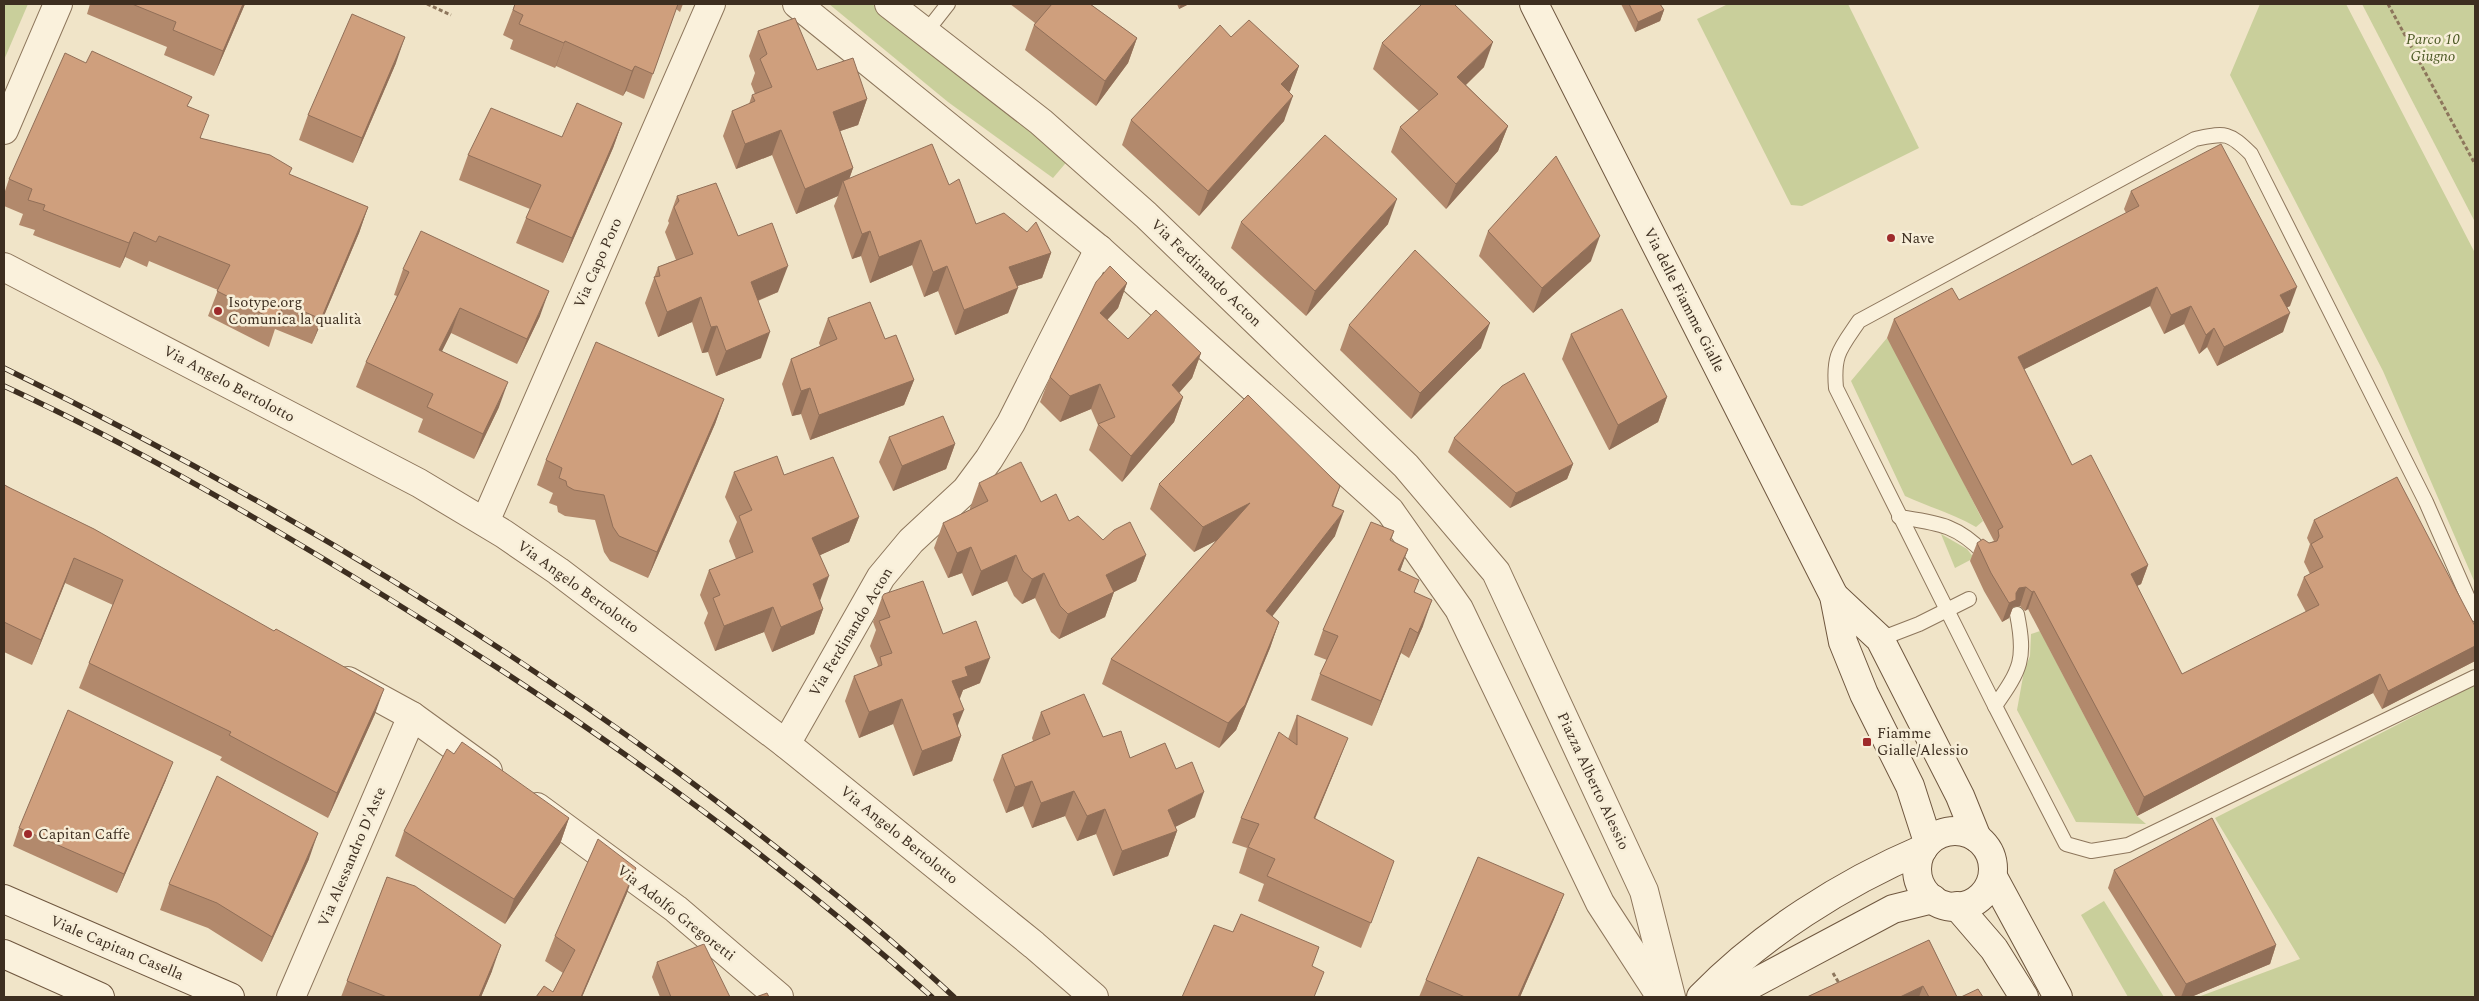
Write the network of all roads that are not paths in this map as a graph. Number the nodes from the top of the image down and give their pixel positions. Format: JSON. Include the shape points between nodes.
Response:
{"nodes":[{"id":1,"x":58,"y":4,"type":"edge"},
{"id":2,"x":711,"y":4,"type":"edge"},
{"id":3,"x":797,"y":4,"type":"edge"},
{"id":4,"x":889,"y":4,"type":"edge"},
{"id":5,"x":948,"y":4,"type":"edge"},
{"id":6,"x":1534,"y":4,"type":"edge"},
{"id":7,"x":926,"y":32,"type":"junction"},
{"id":8,"x":4,"y":130,"type":"edge"},
{"id":9,"x":1098,"y":250,"type":"junction"},
{"id":10,"x":4,"y":267,"type":"edge"},
{"id":11,"x":1899,"y":517,"type":"junction"},
{"id":12,"x":485,"y":522,"type":"junction"},
{"id":13,"x":1984,"y":553,"type":"edge"},
{"id":14,"x":1496,"y":572,"type":"joint"},
{"id":15,"x":1834,"y":596,"type":"junction"},
{"id":16,"x":1969,"y":599,"type":"dead end"},
{"id":17,"x":1947,"y":611,"type":"junction"},
{"id":18,"x":2018,"y":614,"type":"edge"},
{"id":19,"x":2475,"y":614,"type":"edge"},
{"id":20,"x":1880,"y":639,"type":"junction"},
{"id":21,"x":326,"y":668,"type":"edge"},
{"id":22,"x":2475,"y":676,"type":"edge"},
{"id":23,"x":1995,"y":706,"type":"junction"},
{"id":24,"x":412,"y":716,"type":"junction"},
{"id":25,"x":786,"y":744,"type":"junction"},
{"id":26,"x":1977,"y":838,"type":"junction"},
{"id":27,"x":1926,"y":846,"type":"junction"},
{"id":28,"x":1993,"y":878,"type":"junction"},
{"id":29,"x":4,"y":899,"type":"edge"},
{"id":30,"x":1945,"y":902,"type":"junction"},
{"id":31,"x":4,"y":954,"type":"edge"},
{"id":32,"x":100,"y":997,"type":"edge"},
{"id":33,"x":230,"y":997,"type":"edge"},
{"id":34,"x":291,"y":997,"type":"edge"},
{"id":35,"x":779,"y":997,"type":"edge"},
{"id":36,"x":1094,"y":997,"type":"edge"},
{"id":37,"x":1661,"y":997,"type":"edge"},
{"id":38,"x":1671,"y":997,"type":"edge"},
{"id":39,"x":1701,"y":997,"type":"edge"},
{"id":40,"x":1728,"y":997,"type":"edge"},
{"id":41,"x":2024,"y":997,"type":"edge"},
{"id":42,"x":2058,"y":997,"type":"edge"}],
"edges":[{"from":1,"to":8,"type":"street"},
{"from":2,"to":12,"type":"street","name":"Via Capo Poro"},
{"from":3,"to":9,"type":"street"},
{"from":4,"to":7,"type":"street","name":"Via Ferdinando Acton"},
{"from":5,"to":7,"type":"lane"},
{"from":6,"to":15,"type":"street","name":"Via delle Fiamme Gialle"},
{"from":7,"to":14,"type":"street","name":"Via Ferdinando Acton","via":[[1058,137],[1167,235],[1406,466]]},
{"from":9,"to":25,"type":"street","name":"Via Ferdinando Acton","via":[[989,459],[966,490],[911,541],[885,571]]},
{"from":9,"to":37,"type":"street","via":[[1390,511],[1459,609],[1600,903]]},
{"from":10,"to":12,"type":"street","name":"Via Angelo Bertolotto","via":[[419,483]]},
{"from":11,"to":13,"type":"lane","via":[[1946,525],[1970,538]]},
{"from":11,"to":17,"type":"lane"},
{"from":11,"to":19,"type":"lane","via":[[1836,388],[1834,367],[1837,353],[1859,321],[2194,140],[2224,134],[2239,142],[2256,162],[2426,502]]},
{"from":12,"to":25,"type":"street","name":"Via Angelo Bertolotto","via":[[558,571]]},
{"from":14,"to":38,"type":"street","name":"Piazza Alberto Alessio","via":[[1644,891]]},
{"from":15,"to":20,"type":"street","name":"Via delle Fiamme Gialle"},
{"from":15,"to":27,"type":"street","name":"Via delle Fiamme Gialle","via":[[1843,642],[1864,694],[1910,786]]},
{"from":16,"to":17,"type":"lane"},
{"from":17,"to":20,"type":"lane"},
{"from":17,"to":23,"type":"lane"},
{"from":18,"to":23,"type":"lane","via":[[2023,641],[2021,660],[2014,679]]},
{"from":20,"to":26,"type":"street","name":"Via delle Fiamme Gialle","via":[[1960,796]]},
{"from":21,"to":24,"type":"street","name":"Via Adolfo Gregoretti"},
{"from":22,"to":23,"type":"lane","via":[[2128,845],[2091,851],[2066,844]]},
{"from":24,"to":34,"type":"street","name":"Via Alessandro D'Aste"},
{"from":24,"to":35,"type":"street","name":"Via Adolfo Gregoretti","via":[[676,909]]},
{"from":25,"to":36,"type":"street","name":"Via Angelo Bertolotto"},
{"from":26,"to":27,"type":"street","via":[[1962,831],[1952,831],[1935,837]]},
{"from":26,"to":28,"type":"street","via":[[1990,853]]},
{"from":27,"to":30,"type":"street","via":[[1918,862],[1919,881],[1924,890]]},
{"from":27,"to":39,"type":"street","via":[[1856,882],[1774,934],[1741,959]]},
{"from":28,"to":30,"type":"street","via":[[1983,895],[1975,901]]},
{"from":28,"to":42,"type":"street"},
{"from":29,"to":33,"type":"street","name":"Viale Capitan Casella"},
{"from":30,"to":40,"type":"street","via":[[1904,905],[1888,911]]},
{"from":30,"to":41,"type":"street","via":[[1990,943]]},
{"from":31,"to":32,"type":"street"}]}
